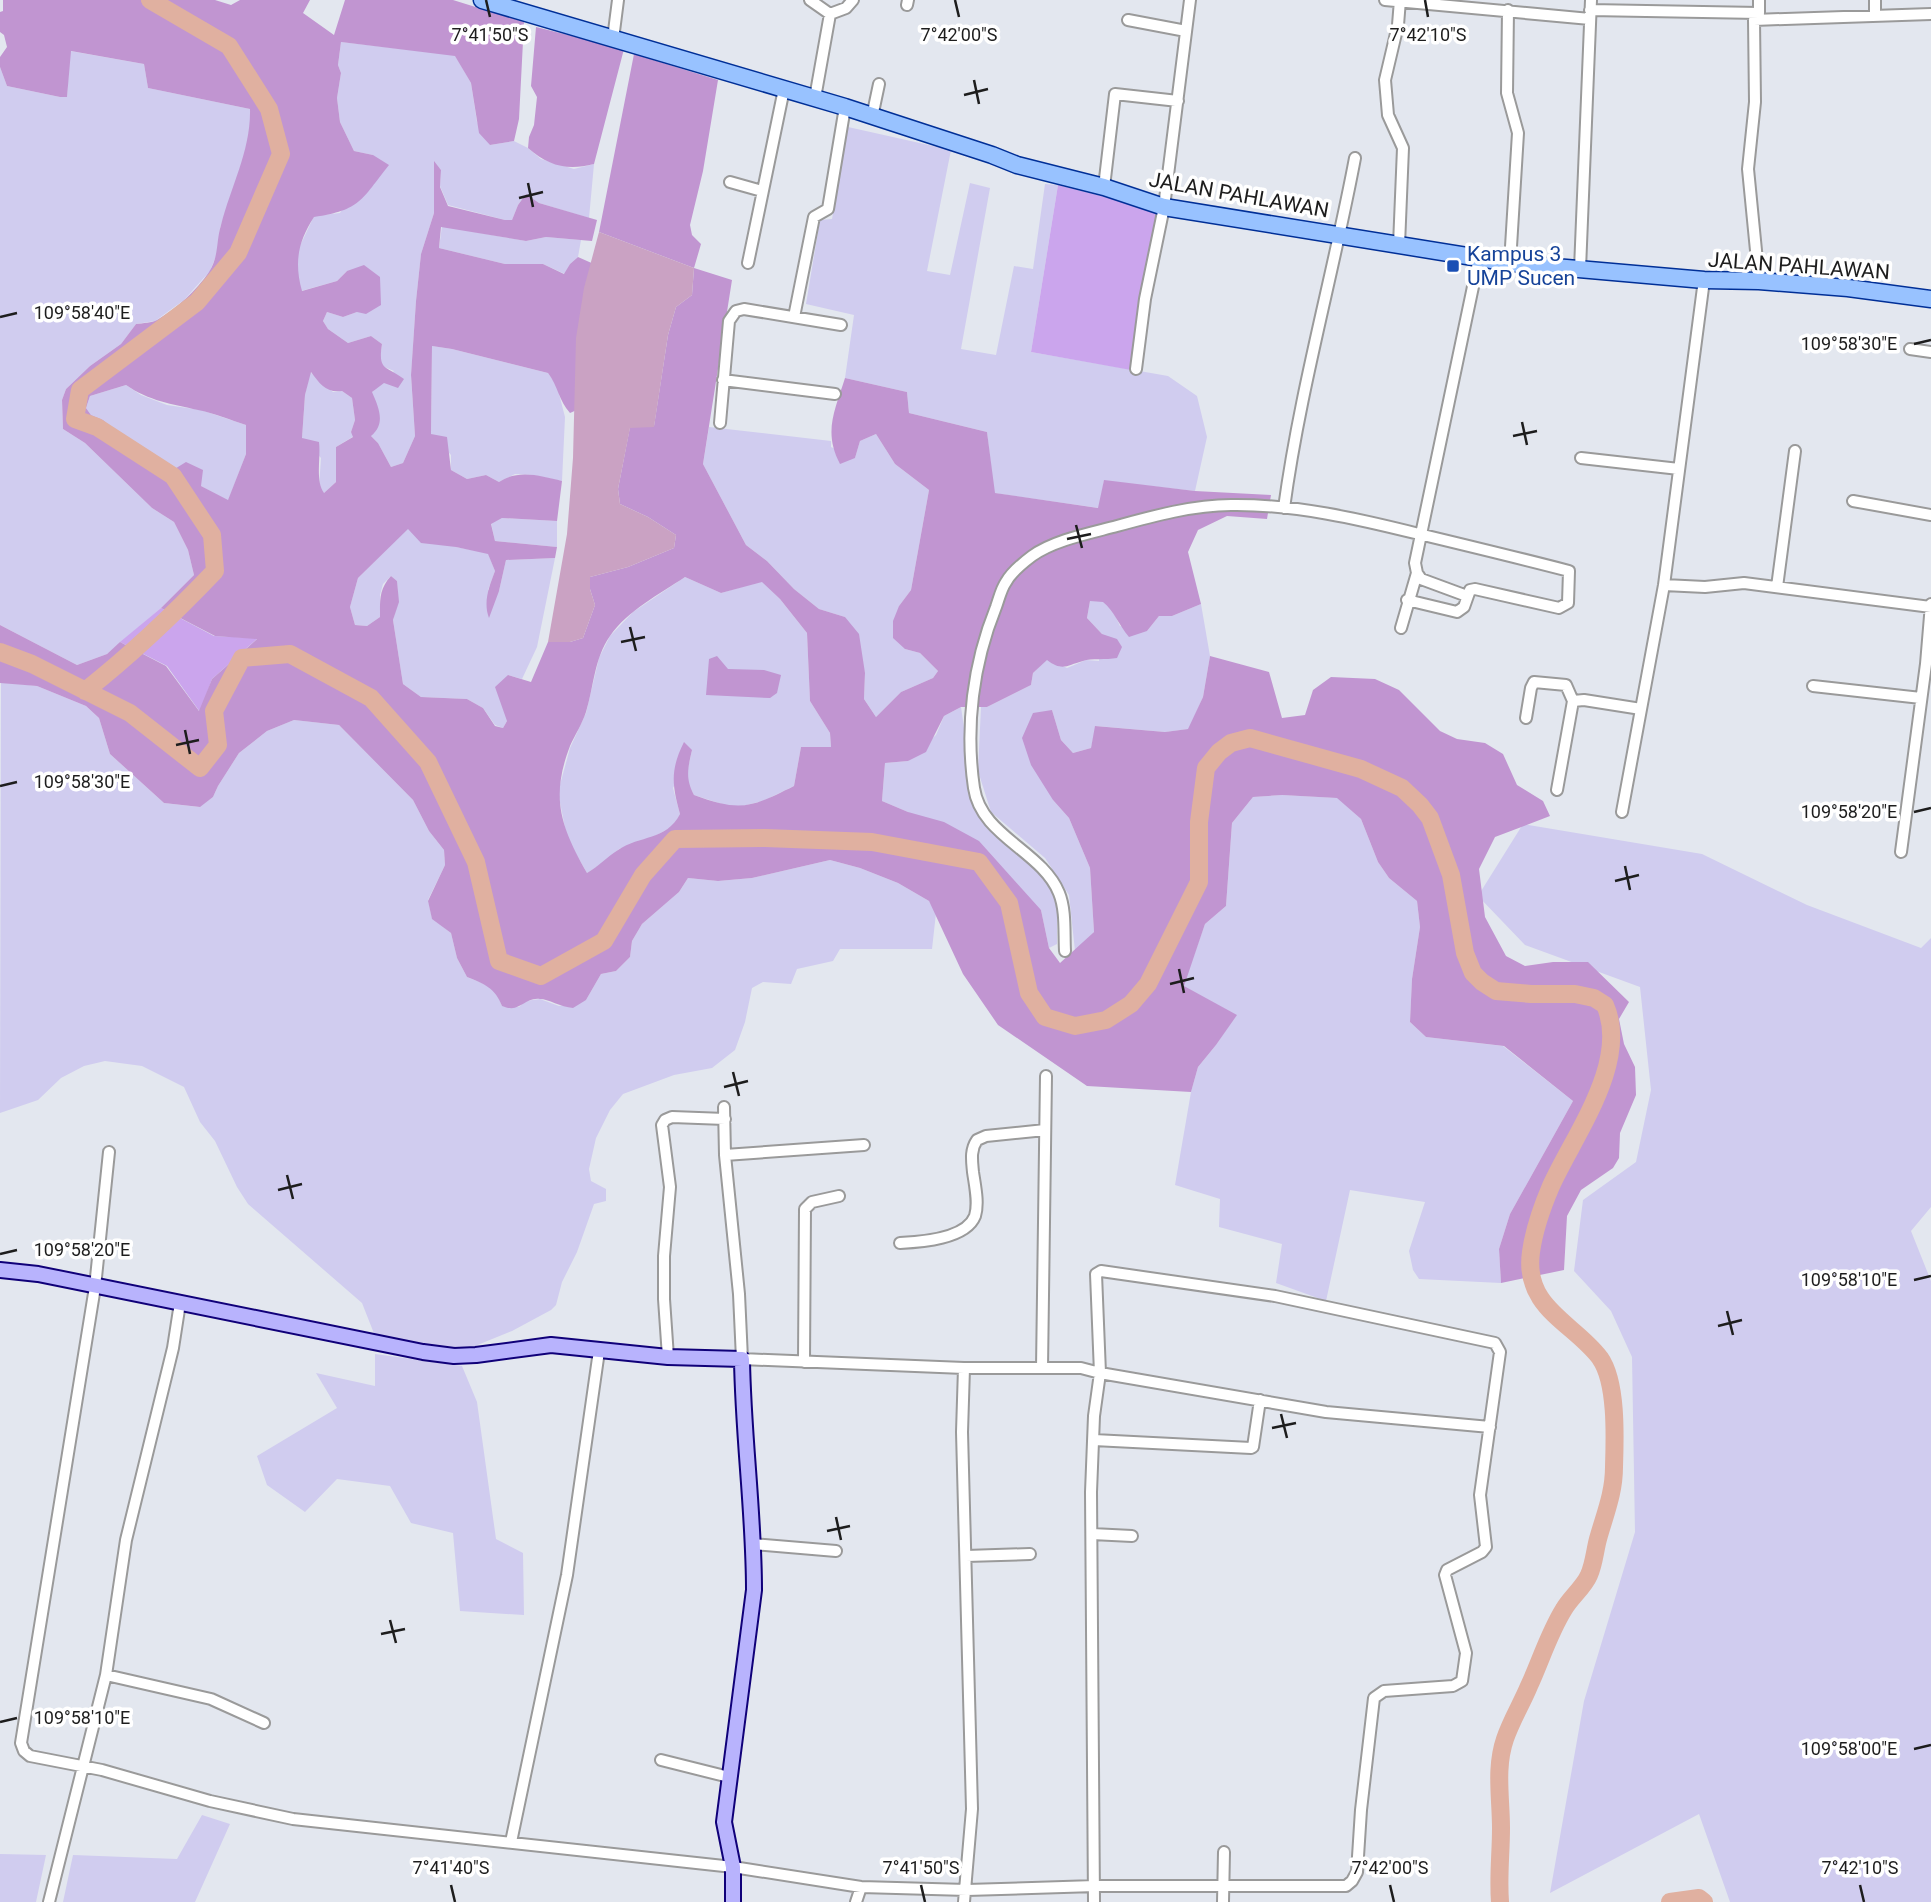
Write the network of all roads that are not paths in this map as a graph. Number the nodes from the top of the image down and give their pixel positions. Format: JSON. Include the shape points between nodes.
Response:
{"nodes":[{"id":1,"x":482,"y":0,"type":"edge"},
{"id":2,"x":618,"y":0,"type":"edge"},
{"id":3,"x":810,"y":0,"type":"edge"},
{"id":4,"x":853,"y":0,"type":"edge"},
{"id":5,"x":1190,"y":0,"type":"edge"},
{"id":6,"x":1385,"y":0,"type":"edge"},
{"id":7,"x":1759,"y":0,"type":"edge"},
{"id":8,"x":1875,"y":0,"type":"edge"},
{"id":9,"x":1400,"y":1,"type":"edge"},
{"id":10,"x":1508,"y":10,"type":"junction"},
{"id":11,"x":1591,"y":10,"type":"edge"},
{"id":12,"x":830,"y":14,"type":"junction"},
{"id":13,"x":1931,"y":14,"type":"edge"},
{"id":14,"x":1875,"y":16,"type":"junction"},
{"id":15,"x":1756,"y":17,"type":"junction"},
{"id":16,"x":1128,"y":20,"type":"dead end"},
{"id":17,"x":1186,"y":31,"type":"junction"},
{"id":18,"x":613,"y":39,"type":"junction"},
{"id":19,"x":879,"y":84,"type":"dead end"},
{"id":20,"x":783,"y":89,"type":"junction"},
{"id":21,"x":815,"y":98,"type":"junction"},
{"id":22,"x":1178,"y":101,"type":"junction"},
{"id":23,"x":845,"y":107,"type":"junction"},
{"id":24,"x":872,"y":117,"type":"junction"},
{"id":25,"x":1355,"y":158,"type":"dead end"},
{"id":26,"x":730,"y":182,"type":"dead end"},
{"id":27,"x":1104,"y":187,"type":"junction"},
{"id":28,"x":762,"y":191,"type":"junction"},
{"id":29,"x":1164,"y":207,"type":"junction"},
{"id":30,"x":1340,"y":235,"type":"junction"},
{"id":31,"x":1399,"y":245,"type":"junction"},
{"id":32,"x":1479,"y":258,"type":"junction"},
{"id":33,"x":1510,"y":262,"type":"junction"},
{"id":34,"x":748,"y":263,"type":"dead end"},
{"id":35,"x":1580,"y":269,"type":"junction"},
{"id":36,"x":1704,"y":280,"type":"junction"},
{"id":37,"x":1759,"y":281,"type":"junction"},
{"id":38,"x":1931,"y":299,"type":"edge"},
{"id":39,"x":793,"y":317,"type":"junction"},
{"id":40,"x":841,"y":325,"type":"dead end"},
{"id":41,"x":1910,"y":349,"type":"dead end"},
{"id":42,"x":1931,"y":352,"type":"edge"},
{"id":43,"x":1136,"y":369,"type":"dead end"},
{"id":44,"x":723,"y":380,"type":"junction"},
{"id":45,"x":835,"y":394,"type":"dead end"},
{"id":46,"x":720,"y":423,"type":"dead end"},
{"id":47,"x":1795,"y":451,"type":"dead end"},
{"id":48,"x":1581,"y":458,"type":"dead end"},
{"id":49,"x":1679,"y":469,"type":"junction"},
{"id":50,"x":1853,"y":501,"type":"dead end"},
{"id":51,"x":1284,"y":508,"type":"junction"},
{"id":52,"x":1931,"y":515,"type":"edge"},
{"id":53,"x":1420,"y":534,"type":"junction"},
{"id":54,"x":1416,"y":573,"type":"junction"},
{"id":55,"x":1664,"y":585,"type":"junction"},
{"id":56,"x":1777,"y":587,"type":"junction"},
{"id":57,"x":1467,"y":596,"type":"junction"},
{"id":58,"x":1407,"y":600,"type":"junction"},
{"id":59,"x":1931,"y":605,"type":"edge"},
{"id":60,"x":1401,"y":628,"type":"dead end"},
{"id":61,"x":1813,"y":686,"type":"dead end"},
{"id":62,"x":1921,"y":698,"type":"junction"},
{"id":63,"x":1573,"y":701,"type":"junction"},
{"id":64,"x":1641,"y":709,"type":"junction"},
{"id":65,"x":1526,"y":718,"type":"dead end"},
{"id":66,"x":1557,"y":790,"type":"dead end"},
{"id":67,"x":1622,"y":812,"type":"dead end"},
{"id":68,"x":1901,"y":852,"type":"dead end"},
{"id":69,"x":1065,"y":951,"type":"dead end"},
{"id":70,"x":1046,"y":1076,"type":"dead end"},
{"id":71,"x":1045,"y":1130,"type":"junction"},
{"id":72,"x":864,"y":1145,"type":"dead end"},
{"id":73,"x":109,"y":1152,"type":"dead end"},
{"id":74,"x":726,"y":1155,"type":"junction"},
{"id":75,"x":839,"y":1196,"type":"dead end"},
{"id":76,"x":900,"y":1244,"type":"dead end"},
{"id":77,"x":0,"y":1270,"type":"edge"},
{"id":78,"x":95,"y":1287,"type":"junction"},
{"id":79,"x":180,"y":1303,"type":"junction"},
{"id":80,"x":599,"y":1351,"type":"junction"},
{"id":81,"x":668,"y":1357,"type":"junction"},
{"id":82,"x":742,"y":1359,"type":"junction"},
{"id":83,"x":804,"y":1362,"type":"junction"},
{"id":84,"x":964,"y":1368,"type":"junction"},
{"id":85,"x":1042,"y":1368,"type":"junction"},
{"id":86,"x":1100,"y":1373,"type":"junction"},
{"id":87,"x":1260,"y":1400,"type":"junction"},
{"id":88,"x":1490,"y":1427,"type":"junction"},
{"id":89,"x":1094,"y":1440,"type":"junction"},
{"id":90,"x":1091,"y":1534,"type":"junction"},
{"id":91,"x":1132,"y":1536,"type":"dead end"},
{"id":92,"x":753,"y":1544,"type":"junction"},
{"id":93,"x":836,"y":1551,"type":"dead end"},
{"id":94,"x":1030,"y":1554,"type":"dead end"},
{"id":95,"x":966,"y":1556,"type":"junction"},
{"id":96,"x":106,"y":1675,"type":"junction"},
{"id":97,"x":264,"y":1723,"type":"dead end"},
{"id":98,"x":661,"y":1760,"type":"dead end"},
{"id":99,"x":84,"y":1766,"type":"junction"},
{"id":100,"x":729,"y":1777,"type":"junction"},
{"id":101,"x":511,"y":1842,"type":"junction"},
{"id":102,"x":1224,"y":1852,"type":"dead end"},
{"id":103,"x":733,"y":1867,"type":"junction"},
{"id":104,"x":1095,"y":1886,"type":"junction"},
{"id":105,"x":1222,"y":1886,"type":"junction"},
{"id":106,"x":861,"y":1887,"type":"junction"},
{"id":107,"x":966,"y":1896,"type":"edge"},
{"id":108,"x":49,"y":1902,"type":"edge"},
{"id":109,"x":733,"y":1902,"type":"edge"},
{"id":110,"x":856,"y":1902,"type":"edge"},
{"id":111,"x":1094,"y":1902,"type":"edge"},
{"id":112,"x":1223,"y":1902,"type":"edge"}],
"edges":[{"from":1,"to":18,"type":"main road","name":"JALAN PAHLAWAN"},
{"from":2,"to":18,"type":"street"},
{"from":3,"to":12,"type":"street"},
{"from":4,"to":12,"type":"street"},
{"from":5,"to":17,"type":"street"},
{"from":6,"to":9,"type":"street"},
{"from":7,"to":15,"type":"street"},
{"from":8,"to":14,"type":"street"},
{"from":9,"to":10,"type":"street"},
{"from":9,"to":31,"type":"street","via":[[1385,80],[1388,115],[1403,148]]},
{"from":10,"to":11,"type":"street"},
{"from":10,"to":33,"type":"street","via":[[1507,93],[1518,133]]},
{"from":11,"to":15,"type":"street"},
{"from":11,"to":35,"type":"street"},
{"from":12,"to":21,"type":"street"},
{"from":13,"to":14,"type":"street"},
{"from":14,"to":15,"type":"street"},
{"from":15,"to":37,"type":"street","via":[[1748,169]]},
{"from":16,"to":17,"type":"street"},
{"from":17,"to":22,"type":"street"},
{"from":18,"to":20,"type":"main road","name":"JALAN PAHLAWAN"},
{"from":19,"to":24,"type":"street"},
{"from":20,"to":21,"type":"main road","name":"JALAN PAHLAWAN"},
{"from":20,"to":28,"type":"street"},
{"from":21,"to":23,"type":"main road","name":"JALAN PAHLAWAN"},
{"from":22,"to":27,"type":"street","via":[[1115,94]]},
{"from":22,"to":29,"type":"street"},
{"from":23,"to":24,"type":"main road","name":"JALAN PAHLAWAN"},
{"from":23,"to":39,"type":"street","via":[[828,209],[814,217]]},
{"from":24,"to":27,"type":"main road","name":"JALAN PAHLAWAN","via":[[1017,165]]},
{"from":25,"to":30,"type":"street"},
{"from":26,"to":28,"type":"street"},
{"from":27,"to":29,"type":"main road","name":"JALAN PAHLAWAN"},
{"from":28,"to":34,"type":"street"},
{"from":29,"to":30,"type":"main road","name":"JALAN PAHLAWAN"},
{"from":29,"to":43,"type":"street","via":[[1144,299]]},
{"from":30,"to":31,"type":"main road","name":"JALAN PAHLAWAN"},
{"from":30,"to":51,"type":"street","via":[[1312,350]]},
{"from":31,"to":32,"type":"main road","name":"JALAN PAHLAWAN"},
{"from":32,"to":33,"type":"main road","name":"JALAN PAHLAWAN"},
{"from":32,"to":53,"type":"street"},
{"from":33,"to":35,"type":"main road","name":"JALAN PAHLAWAN"},
{"from":35,"to":36,"type":"main road","name":"JALAN PAHLAWAN"},
{"from":36,"to":37,"type":"main road","name":"JALAN PAHLAWAN"},
{"from":36,"to":49,"type":"street"},
{"from":37,"to":38,"type":"main road","name":"JALAN PAHLAWAN"},
{"from":39,"to":40,"type":"street"},
{"from":39,"to":44,"type":"street","via":[[744,309],[732,314]]},
{"from":41,"to":42,"type":"street"},
{"from":44,"to":45,"type":"street"},
{"from":44,"to":46,"type":"street"},
{"from":47,"to":56,"type":"street"},
{"from":48,"to":49,"type":"street"},
{"from":49,"to":55,"type":"street"},
{"from":50,"to":52,"type":"street"},
{"from":51,"to":53,"type":"street"},
{"from":51,"to":69,"type":"street","via":[[1230,505],[1133,522],[1032,555],[1006,582],[990,621],[971,705],[974,791],[988,820],[1052,879],[1063,908]]},
{"from":53,"to":54,"type":"street"},
{"from":53,"to":57,"type":"street","via":[[1569,572],[1568,603],[1559,608],[1475,589]]},
{"from":54,"to":57,"type":"street","via":[[1425,582]]},
{"from":54,"to":58,"type":"street"},
{"from":55,"to":56,"type":"street"},
{"from":55,"to":64,"type":"street"},
{"from":56,"to":59,"type":"street"},
{"from":57,"to":58,"type":"street","via":[[1457,612]]},
{"from":58,"to":60,"type":"street"},
{"from":59,"to":62,"type":"street"},
{"from":61,"to":62,"type":"street"},
{"from":62,"to":68,"type":"street"},
{"from":63,"to":64,"type":"street"},
{"from":63,"to":65,"type":"street","via":[[1566,685],[1534,682]]},
{"from":63,"to":66,"type":"street"},
{"from":64,"to":67,"type":"street"},
{"from":70,"to":71,"type":"street"},
{"from":71,"to":76,"type":"street","via":[[977,1140],[972,1156],[974,1219],[946,1236]]},
{"from":71,"to":85,"type":"street"},
{"from":72,"to":74,"type":"street"},
{"from":73,"to":78,"type":"street"},
{"from":74,"to":81,"type":"street","via":[[725,1113],[665,1120],[670,1179],[664,1288]]},
{"from":74,"to":82,"type":"street"},
{"from":75,"to":83,"type":"street","via":[[812,1202],[805,1209]]},
{"from":77,"to":78,"type":"street"},
{"from":78,"to":79,"type":"street"},
{"from":78,"to":99,"type":"street","via":[[21,1743],[30,1756]]},
{"from":79,"to":80,"type":"street","via":[[454,1356],[551,1345]]},
{"from":79,"to":96,"type":"street","via":[[126,1539]]},
{"from":80,"to":81,"type":"street"},
{"from":80,"to":101,"type":"street","via":[[568,1575]]},
{"from":81,"to":82,"type":"street"},
{"from":82,"to":83,"type":"street"},
{"from":82,"to":92,"type":"street"},
{"from":83,"to":84,"type":"street"},
{"from":84,"to":85,"type":"street"},
{"from":84,"to":95,"type":"street"},
{"from":85,"to":86,"type":"street"},
{"from":86,"to":87,"type":"street"},
{"from":86,"to":88,"type":"street","via":[[1095,1278],[1101,1271],[1275,1296],[1495,1343],[1500,1352]]},
{"from":86,"to":89,"type":"street"},
{"from":87,"to":88,"type":"street","via":[[1326,1412]]},
{"from":87,"to":89,"type":"street","via":[[1251,1448]]},
{"from":88,"to":105,"type":"street","via":[[1480,1494],[1486,1547],[1447,1570],[1445,1576],[1466,1653],[1462,1681],[1453,1686],[1384,1691],[1374,1698],[1357,1872],[1352,1881],[1346,1886]]},
{"from":89,"to":90,"type":"street"},
{"from":90,"to":91,"type":"street"},
{"from":90,"to":104,"type":"street"},
{"from":92,"to":93,"type":"street"},
{"from":92,"to":100,"type":"street","via":[[751,1620]]},
{"from":94,"to":95,"type":"street"},
{"from":95,"to":107,"type":"street","via":[[972,1810]]},
{"from":96,"to":97,"type":"street","via":[[211,1699]]},
{"from":96,"to":99,"type":"street"},
{"from":98,"to":100,"type":"street"},
{"from":99,"to":101,"type":"street","via":[[293,1819]]},
{"from":99,"to":108,"type":"street"},
{"from":100,"to":103,"type":"street","via":[[724,1822]]},
{"from":101,"to":103,"type":"street"},
{"from":102,"to":105,"type":"street"},
{"from":103,"to":106,"type":"street"},
{"from":103,"to":109,"type":"street"},
{"from":104,"to":105,"type":"street"},
{"from":104,"to":107,"type":"street"},
{"from":104,"to":111,"type":"street"},
{"from":105,"to":112,"type":"street"},
{"from":106,"to":107,"type":"street"},
{"from":106,"to":110,"type":"street"}]}
